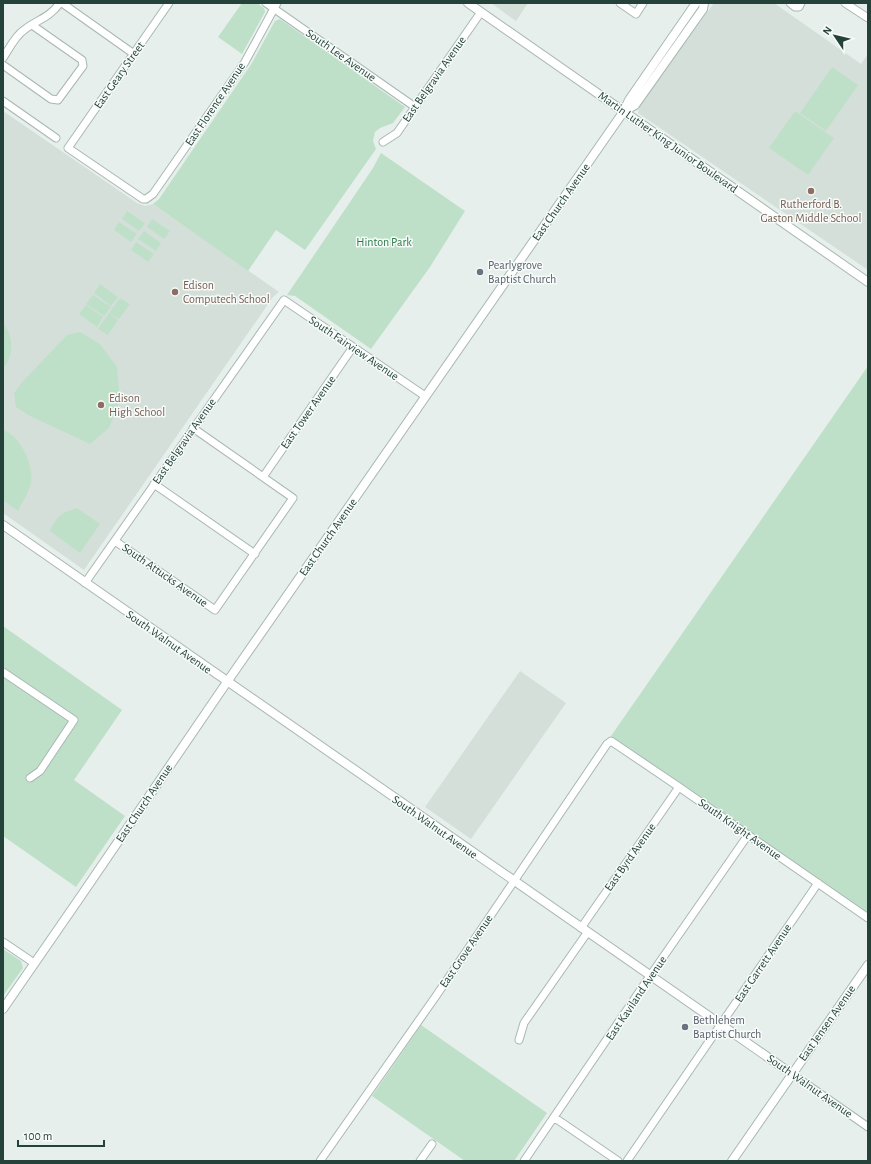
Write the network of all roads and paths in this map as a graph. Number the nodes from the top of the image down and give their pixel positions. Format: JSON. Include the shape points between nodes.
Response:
{"nodes":[{"id":1,"x":62,"y":3,"type":"edge"},
{"id":2,"x":169,"y":3,"type":"edge"},
{"id":3,"x":266,"y":3,"type":"edge"},
{"id":4,"x":468,"y":3,"type":"edge"},
{"id":5,"x":620,"y":3,"type":"edge"},
{"id":6,"x":643,"y":3,"type":"edge"},
{"id":7,"x":696,"y":3,"type":"edge"},
{"id":8,"x":704,"y":3,"type":"edge"},
{"id":9,"x":790,"y":3,"type":"edge"},
{"id":10,"x":801,"y":3,"type":"edge"},
{"id":11,"x":846,"y":3,"type":"edge"},
{"id":12,"x":276,"y":6,"type":"edge"},
{"id":13,"x":481,"y":12,"type":"junction"},
{"id":14,"x":868,"y":18,"type":"edge"},
{"id":15,"x":32,"y":25,"type":"junction"},
{"id":16,"x":134,"y":54,"type":"junction"},
{"id":17,"x":3,"y":58,"type":"edge"},
{"id":18,"x":3,"y":65,"type":"edge"},
{"id":19,"x":3,"y":101,"type":"edge"},
{"id":20,"x":415,"y":106,"type":"junction"},
{"id":21,"x":624,"y":111,"type":"junction"},
{"id":22,"x":56,"y":138,"type":"dead end"},
{"id":23,"x":383,"y":142,"type":"dead end"},
{"id":24,"x":68,"y":148,"type":"joint"},
{"id":25,"x":868,"y":282,"type":"edge"},
{"id":26,"x":284,"y":300,"type":"joint"},
{"id":27,"x":353,"y":347,"type":"junction"},
{"id":28,"x":425,"y":396,"type":"junction"},
{"id":29,"x":193,"y":428,"type":"junction"},
{"id":30,"x":263,"y":477,"type":"junction"},
{"id":31,"x":154,"y":484,"type":"junction"},
{"id":32,"x":3,"y":525,"type":"edge"},
{"id":33,"x":115,"y":541,"type":"junction"},
{"id":34,"x":255,"y":554,"type":"junction"},
{"id":35,"x":85,"y":583,"type":"junction"},
{"id":36,"x":3,"y":672,"type":"edge"},
{"id":37,"x":227,"y":682,"type":"junction"},
{"id":38,"x":611,"y":741,"type":"joint"},
{"id":39,"x":30,"y":778,"type":"dead end"},
{"id":40,"x":679,"y":787,"type":"junction"},
{"id":41,"x":748,"y":835,"type":"junction"},
{"id":42,"x":513,"y":881,"type":"junction"},
{"id":43,"x":818,"y":883,"type":"junction"},
{"id":44,"x":868,"y":918,"type":"edge"},
{"id":45,"x":584,"y":930,"type":"junction"},
{"id":46,"x":3,"y":942,"type":"edge"},
{"id":47,"x":34,"y":964,"type":"junction"},
{"id":48,"x":868,"y":965,"type":"edge"},
{"id":49,"x":650,"y":976,"type":"junction"},
{"id":50,"x":3,"y":1009,"type":"edge"},
{"id":51,"x":721,"y":1024,"type":"junction"},
{"id":52,"x":519,"y":1040,"type":"dead end"},
{"id":53,"x":792,"y":1074,"type":"junction"},
{"id":54,"x":555,"y":1118,"type":"junction"},
{"id":55,"x":868,"y":1127,"type":"edge"},
{"id":56,"x":432,"y":1144,"type":"dead end"},
{"id":57,"x":320,"y":1161,"type":"edge"},
{"id":58,"x":420,"y":1161,"type":"edge"},
{"id":59,"x":524,"y":1161,"type":"edge"},
{"id":60,"x":618,"y":1161,"type":"edge"},
{"id":61,"x":627,"y":1161,"type":"edge"},
{"id":62,"x":732,"y":1161,"type":"edge"}],
"edges":[{"from":1,"to":15,"type":"street"},
{"from":1,"to":16,"type":"street"},
{"from":2,"to":16,"type":"street","name":"East Geary Street"},
{"from":3,"to":12,"type":"street","name":"South Lee Avenue"},
{"from":4,"to":13,"type":"street","name":"Martin Luther King Junior Boulevard"},
{"from":5,"to":6,"type":"street","via":[[636,14]]},
{"from":7,"to":21,"type":"street","name":"East Church Avenue"},
{"from":8,"to":21,"type":"street","name":"East Church Avenue","via":[[703,9],[635,105]]},
{"from":9,"to":10,"type":"street","via":[[795,7],[799,7]]},
{"from":11,"to":14,"type":"street"},
{"from":12,"to":20,"type":"street","name":"South Lee Avenue"},
{"from":12,"to":24,"type":"street","name":"East Florence Avenue","via":[[244,62],[153,194],[146,199],[138,197]]},
{"from":13,"to":20,"type":"street","name":"East Belgravia Avenue"},
{"from":13,"to":21,"type":"street","name":"Martin Luther King Junior Boulevard"},
{"from":15,"to":17,"type":"street","via":[[20,33]]},
{"from":15,"to":18,"type":"street","via":[[82,60],[83,66],[58,100],[51,99]]},
{"from":16,"to":24,"type":"street","name":"East Geary Street"},
{"from":19,"to":22,"type":"street"},
{"from":20,"to":23,"type":"street","name":"East Belgravia Avenue","via":[[397,133]]},
{"from":21,"to":25,"type":"street","name":"Martin Luther King Junior Boulevard"},
{"from":21,"to":28,"type":"street","name":"East Church Avenue"},
{"from":26,"to":27,"type":"street","name":"South Fairview Avenue"},
{"from":26,"to":29,"type":"street","name":"East Belgravia Avenue"},
{"from":27,"to":28,"type":"street","name":"South Fairview Avenue"},
{"from":27,"to":30,"type":"street","name":"East Tower Avenue"},
{"from":28,"to":37,"type":"street","name":"East Church Avenue"},
{"from":29,"to":30,"type":"street"},
{"from":29,"to":31,"type":"street","name":"East Belgravia Avenue"},
{"from":30,"to":34,"type":"street","via":[[293,498]]},
{"from":31,"to":33,"type":"street","name":"East Belgravia Avenue"},
{"from":31,"to":34,"type":"street"},
{"from":32,"to":35,"type":"street","name":"South Walnut Avenue"},
{"from":33,"to":34,"type":"street","name":"South Attucks Avenue","via":[[215,610]]},
{"from":33,"to":35,"type":"street","name":"East Belgravia Avenue"},
{"from":35,"to":37,"type":"street","name":"South Walnut Avenue"},
{"from":36,"to":39,"type":"street","via":[[74,720],[40,771]]},
{"from":37,"to":42,"type":"street","name":"South Walnut Avenue"},
{"from":37,"to":47,"type":"street","name":"East Church Avenue"},
{"from":38,"to":40,"type":"street","name":"South Knight Avenue"},
{"from":38,"to":42,"type":"street","name":"East Grove Avenue"},
{"from":40,"to":41,"type":"street","name":"South Knight Avenue"},
{"from":40,"to":45,"type":"street","name":"East Byrd Avenue"},
{"from":41,"to":43,"type":"street","name":"South Knight Avenue"},
{"from":41,"to":49,"type":"street","name":"East Kaviland Avenue"},
{"from":42,"to":45,"type":"street","name":"South Walnut Avenue"},
{"from":42,"to":57,"type":"street","name":"East Grove Avenue"},
{"from":43,"to":44,"type":"street","name":"South Knight Avenue"},
{"from":43,"to":51,"type":"street","name":"East Garrett Avenue"},
{"from":45,"to":49,"type":"street","name":"South Walnut Avenue"},
{"from":45,"to":52,"type":"street","name":"East Byrd Avenue","via":[[524,1023]]},
{"from":46,"to":47,"type":"street"},
{"from":47,"to":50,"type":"street","name":"East Church Avenue"},
{"from":48,"to":53,"type":"street","name":"East Jensen Avenue"},
{"from":49,"to":51,"type":"street","name":"South Walnut Avenue"},
{"from":49,"to":54,"type":"street","name":"East Kaviland Avenue"},
{"from":51,"to":53,"type":"street","name":"South Walnut Avenue"},
{"from":51,"to":61,"type":"street","name":"East Garrett Avenue"},
{"from":53,"to":55,"type":"street","name":"South Walnut Avenue"},
{"from":53,"to":62,"type":"street","name":"East Jensen Avenue"},
{"from":54,"to":59,"type":"street","name":"East Kaviland Avenue"},
{"from":54,"to":60,"type":"street"},
{"from":56,"to":58,"type":"street"}]}
